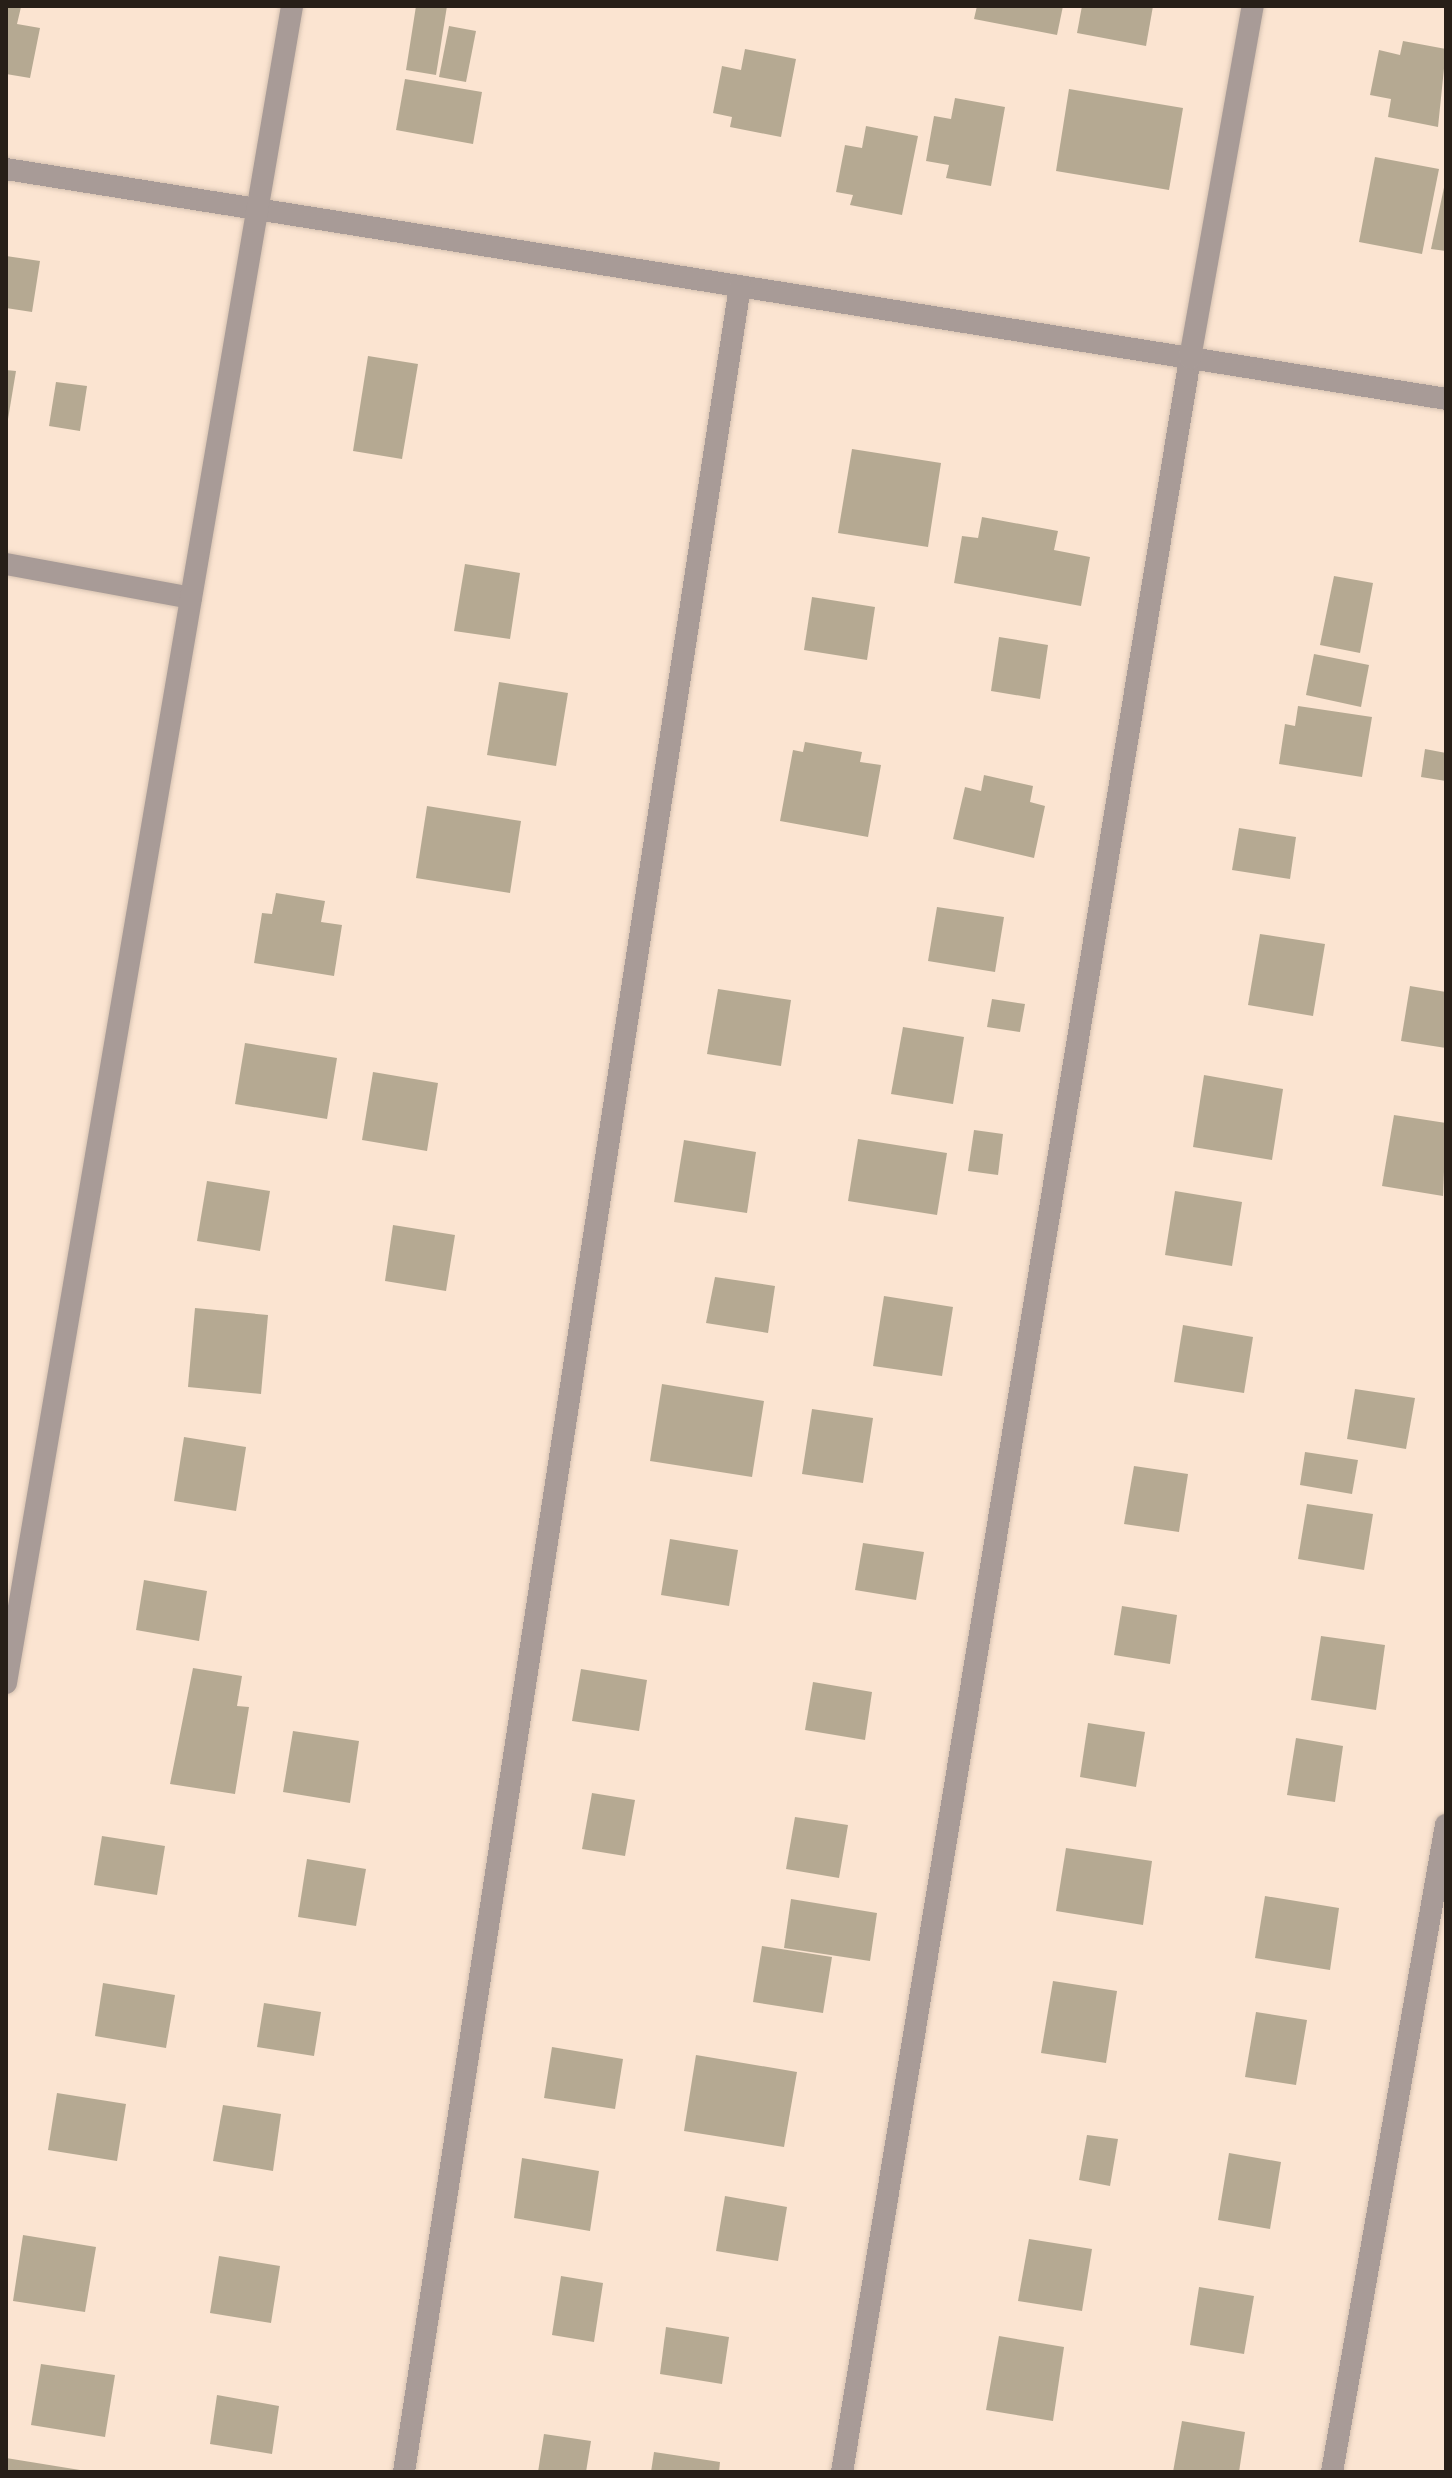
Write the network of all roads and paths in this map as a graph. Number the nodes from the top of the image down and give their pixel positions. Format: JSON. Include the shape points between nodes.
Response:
{"nodes":[{"id":1,"x":292,"y":6,"type":"edge"},
{"id":2,"x":1253,"y":6,"type":"edge"},
{"id":3,"x":6,"y":169,"type":"edge"},
{"id":4,"x":257,"y":212,"type":"junction"},
{"id":5,"x":740,"y":287,"type":"junction"},
{"id":6,"x":1190,"y":358,"type":"junction"},
{"id":7,"x":1446,"y":399,"type":"edge"},
{"id":8,"x":6,"y":564,"type":"edge"},
{"id":9,"x":191,"y":598,"type":"junction"},
{"id":10,"x":6,"y":1683,"type":"edge"},
{"id":11,"x":1446,"y":1825,"type":"edge"},
{"id":12,"x":404,"y":2472,"type":"edge"},
{"id":13,"x":842,"y":2472,"type":"edge"},
{"id":14,"x":1332,"y":2472,"type":"edge"}],
"edges":[{"from":1,"to":4,"type":"street"},
{"from":2,"to":6,"type":"street"},
{"from":3,"to":4,"type":"street"},
{"from":4,"to":5,"type":"street"},
{"from":4,"to":9,"type":"street"},
{"from":5,"to":6,"type":"street"},
{"from":5,"to":12,"type":"street"},
{"from":6,"to":7,"type":"street"},
{"from":6,"to":13,"type":"street"},
{"from":8,"to":9,"type":"street"},
{"from":9,"to":10,"type":"street"},
{"from":11,"to":14,"type":"street"}]}
